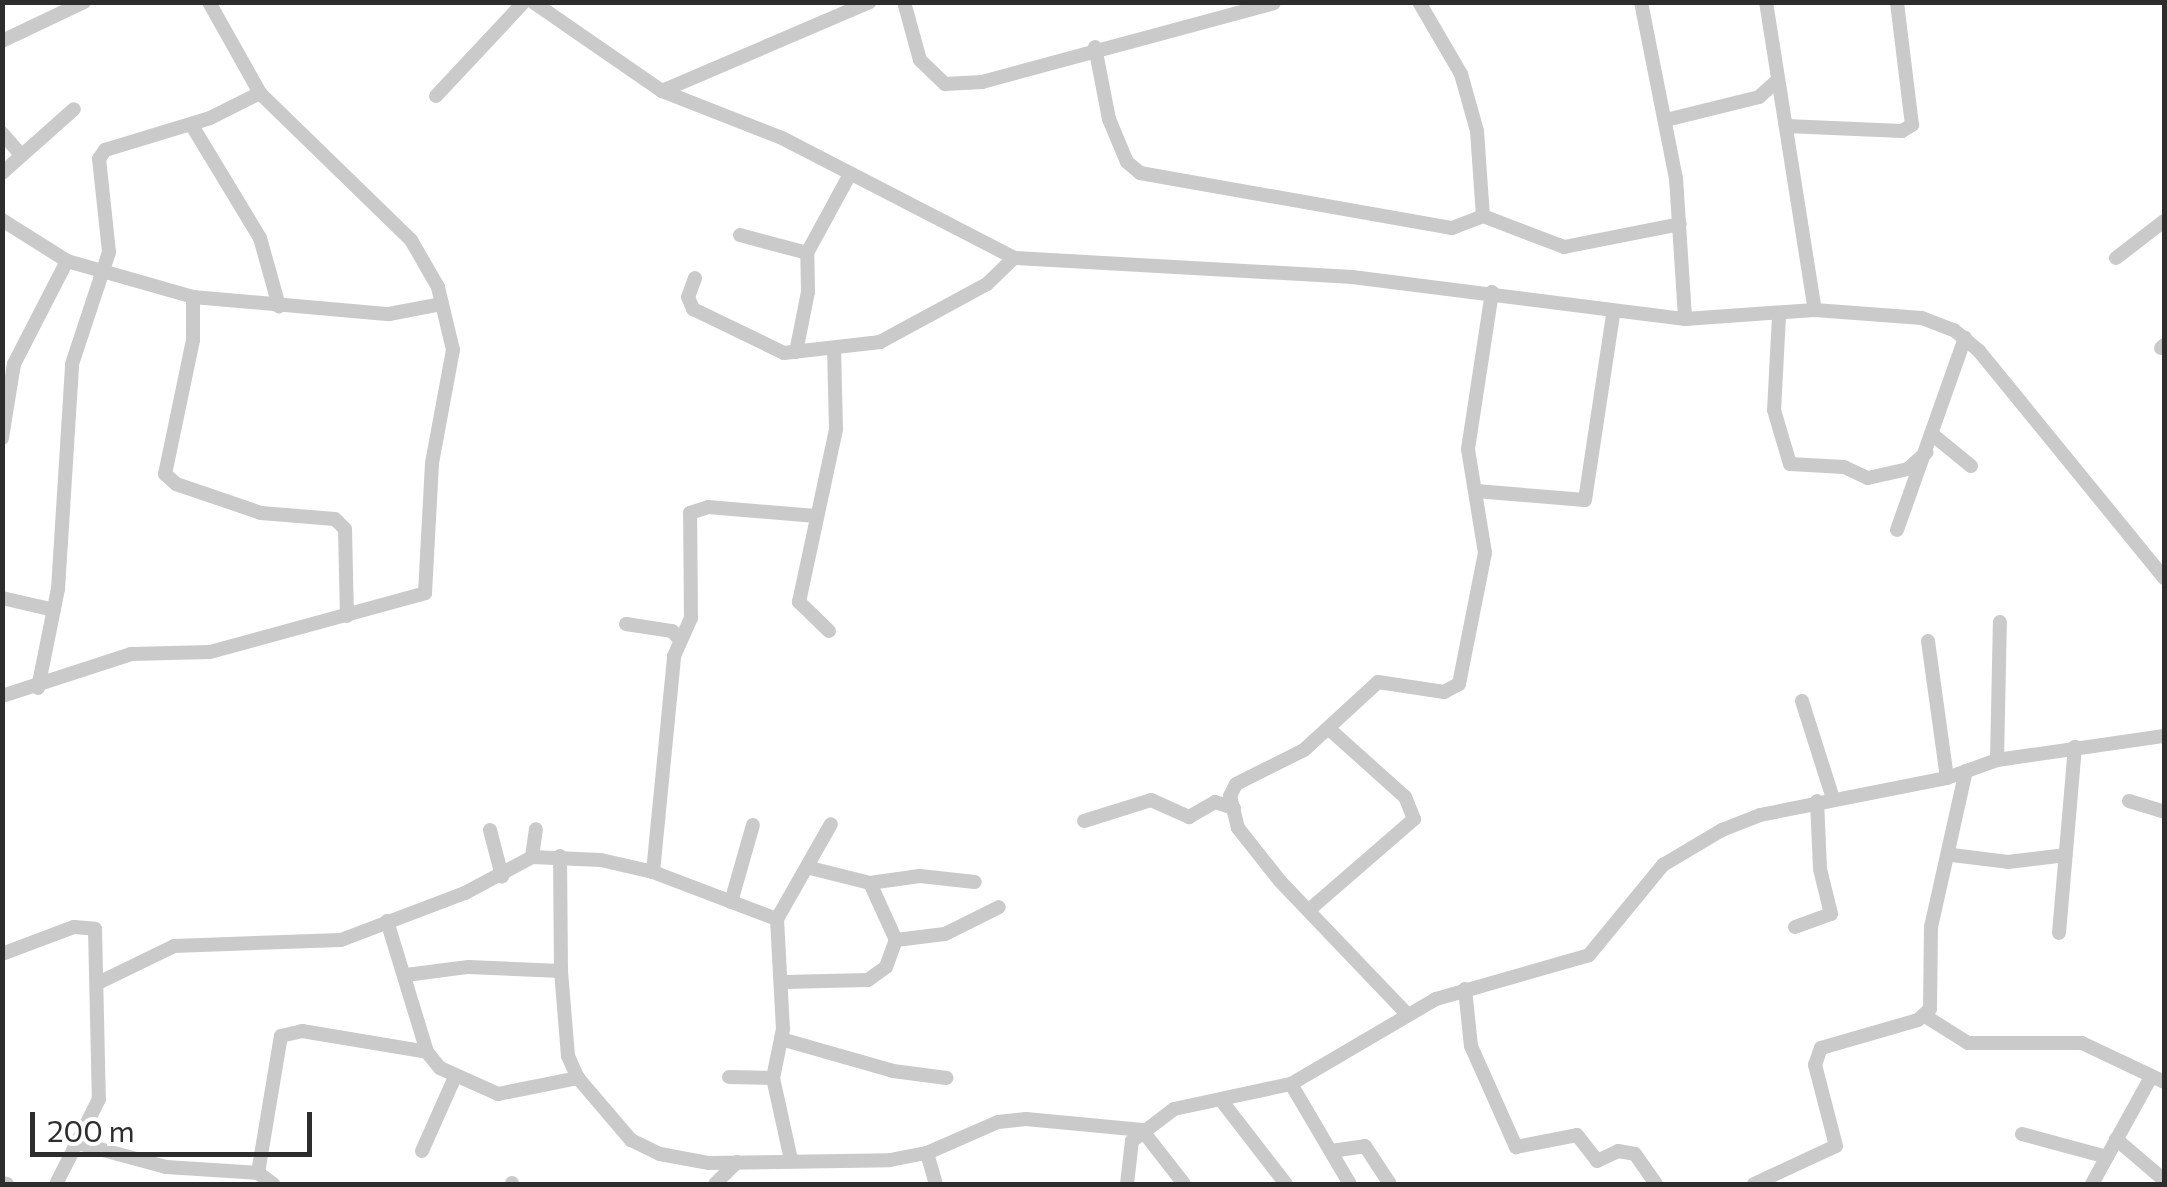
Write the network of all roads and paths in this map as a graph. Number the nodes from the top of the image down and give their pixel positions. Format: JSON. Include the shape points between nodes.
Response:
{"nodes":[{"id":1,"x":84,"y":2,"type":"edge"},
{"id":2,"x":209,"y":2,"type":"edge"},
{"id":3,"x":524,"y":2,"type":"edge"},
{"id":4,"x":533,"y":2,"type":"edge"},
{"id":5,"x":870,"y":2,"type":"edge"},
{"id":6,"x":904,"y":2,"type":"edge"},
{"id":7,"x":1419,"y":2,"type":"edge"},
{"id":8,"x":1642,"y":2,"type":"edge"},
{"id":9,"x":1766,"y":2,"type":"edge"},
{"id":10,"x":1897,"y":2,"type":"edge"},
{"id":11,"x":1274,"y":3,"type":"edge"},
{"id":12,"x":2,"y":41,"type":"edge"},
{"id":13,"x":1096,"y":47,"type":"junction"},
{"id":14,"x":1777,"y":80,"type":"junction"},
{"id":15,"x":662,"y":91,"type":"junction"},
{"id":16,"x":260,"y":93,"type":"junction"},
{"id":17,"x":436,"y":96,"type":"dead end"},
{"id":18,"x":1760,"y":97,"type":"junction"},
{"id":19,"x":1782,"y":102,"type":"junction"},
{"id":20,"x":74,"y":109,"type":"dead end"},
{"id":21,"x":1666,"y":120,"type":"junction"},
{"id":22,"x":191,"y":124,"type":"junction"},
{"id":23,"x":1786,"y":126,"type":"junction"},
{"id":24,"x":2,"y":133,"type":"edge"},
{"id":25,"x":20,"y":154,"type":"junction"},
{"id":26,"x":2,"y":173,"type":"edge"},
{"id":27,"x":850,"y":174,"type":"junction"},
{"id":28,"x":1483,"y":216,"type":"junction"},
{"id":29,"x":2,"y":220,"type":"edge"},
{"id":30,"x":2164,"y":221,"type":"edge"},
{"id":31,"x":1680,"y":224,"type":"junction"},
{"id":32,"x":740,"y":235,"type":"dead end"},
{"id":33,"x":807,"y":253,"type":"junction"},
{"id":34,"x":1014,"y":258,"type":"junction"},
{"id":35,"x":2116,"y":258,"type":"dead end"},
{"id":36,"x":67,"y":261,"type":"junction"},
{"id":37,"x":104,"y":273,"type":"junction"},
{"id":38,"x":695,"y":278,"type":"dead end"},
{"id":39,"x":1492,"y":292,"type":"junction"},
{"id":40,"x":194,"y":297,"type":"junction"},
{"id":41,"x":442,"y":304,"type":"junction"},
{"id":42,"x":279,"y":306,"type":"junction"},
{"id":43,"x":1816,"y":310,"type":"junction"},
{"id":44,"x":1612,"y":314,"type":"junction"},
{"id":45,"x":1779,"y":316,"type":"junction"},
{"id":46,"x":1685,"y":319,"type":"junction"},
{"id":47,"x":1966,"y":338,"type":"junction"},
{"id":48,"x":834,"y":348,"type":"junction"},
{"id":49,"x":796,"y":352,"type":"junction"},
{"id":50,"x":1933,"y":435,"type":"junction"},
{"id":51,"x":2,"y":438,"type":"edge"},
{"id":52,"x":1927,"y":452,"type":"junction"},
{"id":53,"x":1971,"y":466,"type":"dead end"},
{"id":54,"x":1476,"y":492,"type":"junction"},
{"id":55,"x":816,"y":516,"type":"junction"},
{"id":56,"x":1897,"y":530,"type":"dead end"},
{"id":57,"x":2164,"y":578,"type":"edge"},
{"id":58,"x":2,"y":598,"type":"edge"},
{"id":59,"x":54,"y":610,"type":"junction"},
{"id":60,"x":348,"y":616,"type":"junction"},
{"id":61,"x":2000,"y":622,"type":"dead end"},
{"id":62,"x":626,"y":624,"type":"dead end"},
{"id":63,"x":830,"y":631,"type":"dead end"},
{"id":64,"x":680,"y":640,"type":"junction"},
{"id":65,"x":1928,"y":640,"type":"dead end"},
{"id":66,"x":38,"y":688,"type":"junction"},
{"id":67,"x":2,"y":696,"type":"edge"},
{"id":68,"x":1802,"y":701,"type":"dead end"},
{"id":69,"x":1328,"y":728,"type":"junction"},
{"id":70,"x":2164,"y":736,"type":"edge"},
{"id":71,"x":2075,"y":747,"type":"junction"},
{"id":72,"x":1996,"y":760,"type":"junction"},
{"id":73,"x":1966,"y":771,"type":"junction"},
{"id":74,"x":1947,"y":778,"type":"junction"},
{"id":75,"x":1825,"y":800,"type":"junction"},
{"id":76,"x":2128,"y":801,"type":"dead end"},
{"id":77,"x":1234,"y":808,"type":"junction"},
{"id":78,"x":2164,"y":812,"type":"edge"},
{"id":79,"x":1084,"y":821,"type":"dead end"},
{"id":80,"x":831,"y":824,"type":"dead end"},
{"id":81,"x":752,"y":825,"type":"dead end"},
{"id":82,"x":536,"y":829,"type":"dead end"},
{"id":83,"x":490,"y":830,"type":"dead end"},
{"id":84,"x":1952,"y":855,"type":"junction"},
{"id":85,"x":2066,"y":855,"type":"junction"},
{"id":86,"x":560,"y":856,"type":"junction"},
{"id":87,"x":532,"y":857,"type":"junction"},
{"id":88,"x":810,"y":868,"type":"junction"},
{"id":89,"x":653,"y":872,"type":"junction"},
{"id":90,"x":502,"y":876,"type":"junction"},
{"id":91,"x":976,"y":882,"type":"dead end"},
{"id":92,"x":870,"y":883,"type":"junction"},
{"id":93,"x":731,"y":902,"type":"junction"},
{"id":94,"x":999,"y":908,"type":"dead end"},
{"id":95,"x":1309,"y":910,"type":"junction"},
{"id":96,"x":777,"y":919,"type":"junction"},
{"id":97,"x":386,"y":921,"type":"junction"},
{"id":98,"x":1795,"y":927,"type":"dead end"},
{"id":99,"x":2058,"y":932,"type":"dead end"},
{"id":100,"x":896,"y":940,"type":"junction"},
{"id":101,"x":2,"y":954,"type":"edge"},
{"id":102,"x":561,"y":972,"type":"junction"},
{"id":103,"x":406,"y":976,"type":"junction"},
{"id":104,"x":100,"y":982,"type":"junction"},
{"id":105,"x":784,"y":982,"type":"junction"},
{"id":106,"x":1465,"y":989,"type":"junction"},
{"id":107,"x":1408,"y":1015,"type":"junction"},
{"id":108,"x":1925,"y":1016,"type":"junction"},
{"id":109,"x":781,"y":1039,"type":"junction"},
{"id":110,"x":427,"y":1052,"type":"junction"},
{"id":111,"x":728,"y":1076,"type":"dead end"},
{"id":112,"x":455,"y":1077,"type":"junction"},
{"id":113,"x":578,"y":1078,"type":"junction"},
{"id":114,"x":774,"y":1078,"type":"junction"},
{"id":115,"x":947,"y":1078,"type":"dead end"},
{"id":116,"x":2158,"y":1080,"type":"edge"},
{"id":117,"x":1292,"y":1084,"type":"junction"},
{"id":118,"x":1220,"y":1100,"type":"junction"},
{"id":119,"x":1142,"y":1130,"type":"junction"},
{"id":120,"x":2022,"y":1134,"type":"dead end"},
{"id":121,"x":2116,"y":1139,"type":"junction"},
{"id":122,"x":82,"y":1144,"type":"junction"},
{"id":123,"x":422,"y":1150,"type":"dead end"},
{"id":124,"x":1331,"y":1151,"type":"junction"},
{"id":125,"x":927,"y":1154,"type":"junction"},
{"id":126,"x":2106,"y":1157,"type":"junction"},
{"id":127,"x":791,"y":1160,"type":"junction"},
{"id":128,"x":737,"y":1162,"type":"junction"},
{"id":129,"x":258,"y":1172,"type":"junction"},
{"id":130,"x":2164,"y":1180,"type":"edge"},
{"id":131,"x":56,"y":1184,"type":"edge"},
{"id":132,"x":272,"y":1184,"type":"edge"},
{"id":133,"x":715,"y":1184,"type":"edge"},
{"id":134,"x":936,"y":1184,"type":"edge"},
{"id":135,"x":1127,"y":1184,"type":"edge"},
{"id":136,"x":1184,"y":1184,"type":"edge"},
{"id":137,"x":1286,"y":1184,"type":"edge"},
{"id":138,"x":1350,"y":1184,"type":"edge"},
{"id":139,"x":1390,"y":1184,"type":"edge"},
{"id":140,"x":1656,"y":1184,"type":"edge"},
{"id":141,"x":1754,"y":1184,"type":"edge"},
{"id":142,"x":2092,"y":1184,"type":"edge"}],
"edges":[{"from":1,"to":12,"type":"street"},
{"from":2,"to":16,"type":"street"},
{"from":3,"to":17,"type":"street"},
{"from":4,"to":15,"type":"street"},
{"from":5,"to":15,"type":"street"},
{"from":6,"to":13,"type":"street","via":[[920,60],[945,84],[982,82]]},
{"from":7,"to":28,"type":"street","via":[[1461,74],[1477,131]]},
{"from":8,"to":21,"type":"street"},
{"from":9,"to":14,"type":"street"},
{"from":10,"to":23,"type":"street","via":[[1912,125],[1902,131]]},
{"from":11,"to":13,"type":"street"},
{"from":13,"to":28,"type":"street","via":[[1109,120],[1127,162],[1140,174],[1452,228]]},
{"from":14,"to":18,"type":"street"},
{"from":14,"to":19,"type":"street"},
{"from":15,"to":27,"type":"street","via":[[782,138]]},
{"from":16,"to":22,"type":"street"},
{"from":16,"to":41,"type":"street","via":[[411,240]]},
{"from":18,"to":19,"type":"street"},
{"from":18,"to":21,"type":"street"},
{"from":19,"to":23,"type":"street"},
{"from":20,"to":25,"type":"street"},
{"from":21,"to":31,"type":"street"},
{"from":22,"to":37,"type":"street","via":[[101,153],[111,227]]},
{"from":22,"to":42,"type":"street","via":[[260,238]]},
{"from":23,"to":43,"type":"street"},
{"from":24,"to":25,"type":"street"},
{"from":25,"to":26,"type":"street"},
{"from":27,"to":33,"type":"street"},
{"from":27,"to":34,"type":"street"},
{"from":28,"to":31,"type":"street","via":[[1564,247]]},
{"from":29,"to":36,"type":"street"},
{"from":30,"to":35,"type":"street"},
{"from":31,"to":46,"type":"street"},
{"from":32,"to":33,"type":"street"},
{"from":33,"to":49,"type":"street","via":[[808,292]]},
{"from":34,"to":39,"type":"street"},
{"from":34,"to":48,"type":"street","via":[[988,284],[880,342]]},
{"from":36,"to":37,"type":"street"},
{"from":36,"to":51,"type":"street","via":[[14,364]]},
{"from":37,"to":40,"type":"street"},
{"from":37,"to":59,"type":"street","via":[[72,364]]},
{"from":38,"to":49,"type":"street","via":[[688,296],[693,309],[758,346]]},
{"from":39,"to":44,"type":"street"},
{"from":39,"to":54,"type":"street","via":[[1468,449]]},
{"from":40,"to":42,"type":"street"},
{"from":40,"to":60,"type":"street","via":[[193,340],[168,480],[261,513],[335,519],[345,528]]},
{"from":41,"to":42,"type":"street","via":[[390,314]]},
{"from":41,"to":60,"type":"street","via":[[453,350],[432,462],[425,593]]},
{"from":43,"to":45,"type":"street"},
{"from":43,"to":47,"type":"street","via":[[1922,318]]},
{"from":44,"to":46,"type":"street"},
{"from":44,"to":54,"type":"street","via":[[1586,500]]},
{"from":45,"to":46,"type":"street"},
{"from":45,"to":52,"type":"street","via":[[1774,410],[1790,464],[1844,468],[1868,478],[1908,469]]},
{"from":47,"to":50,"type":"street"},
{"from":47,"to":57,"type":"street"},
{"from":48,"to":49,"type":"street"},
{"from":48,"to":55,"type":"street","via":[[840,396]]},
{"from":50,"to":52,"type":"street"},
{"from":50,"to":53,"type":"street"},
{"from":52,"to":56,"type":"street"},
{"from":54,"to":69,"type":"street","via":[[1485,553],[1459,684],[1444,692],[1378,682]]},
{"from":55,"to":63,"type":"street","via":[[799,602]]},
{"from":55,"to":64,"type":"street","via":[[708,507],[690,513],[692,618]]},
{"from":58,"to":59,"type":"street"},
{"from":59,"to":66,"type":"street"},
{"from":60,"to":66,"type":"street","via":[[210,652],[130,654]]},
{"from":61,"to":72,"type":"street"},
{"from":62,"to":64,"type":"street","via":[[672,631]]},
{"from":64,"to":89,"type":"street"},
{"from":65,"to":74,"type":"street"},
{"from":66,"to":67,"type":"street"},
{"from":68,"to":75,"type":"street"},
{"from":69,"to":77,"type":"street","via":[[1286,761],[1236,784]]},
{"from":69,"to":95,"type":"street","via":[[1405,797],[1414,820]]},
{"from":70,"to":71,"type":"street"},
{"from":71,"to":72,"type":"street"},
{"from":71,"to":85,"type":"street"},
{"from":72,"to":73,"type":"street"},
{"from":73,"to":74,"type":"street"},
{"from":73,"to":84,"type":"street","via":[[1953,810]]},
{"from":74,"to":75,"type":"street"},
{"from":75,"to":98,"type":"street","via":[[1820,869],[1831,914]]},
{"from":75,"to":106,"type":"street","via":[[1748,820],[1663,864],[1589,955]]},
{"from":76,"to":78,"type":"street"},
{"from":77,"to":79,"type":"street","via":[[1215,802],[1189,817],[1151,800]]},
{"from":77,"to":95,"type":"street","via":[[1238,828]]},
{"from":80,"to":88,"type":"street"},
{"from":81,"to":93,"type":"street"},
{"from":82,"to":87,"type":"street"},
{"from":83,"to":90,"type":"street"},
{"from":84,"to":85,"type":"street","via":[[2008,862]]},
{"from":84,"to":108,"type":"street","via":[[1934,900]]},
{"from":85,"to":99,"type":"street"},
{"from":86,"to":87,"type":"street"},
{"from":86,"to":89,"type":"street"},
{"from":86,"to":102,"type":"street"},
{"from":87,"to":90,"type":"street"},
{"from":88,"to":92,"type":"street"},
{"from":88,"to":96,"type":"street"},
{"from":89,"to":93,"type":"street"},
{"from":90,"to":97,"type":"street"},
{"from":91,"to":92,"type":"street","via":[[920,876]]},
{"from":92,"to":100,"type":"street"},
{"from":93,"to":96,"type":"street"},
{"from":94,"to":100,"type":"street","via":[[945,934]]},
{"from":95,"to":107,"type":"street"},
{"from":96,"to":105,"type":"street"},
{"from":97,"to":103,"type":"street"},
{"from":97,"to":104,"type":"street","via":[[320,944],[272,939],[174,946]]},
{"from":100,"to":105,"type":"street","via":[[886,967],[868,980]]},
{"from":101,"to":104,"type":"street","via":[[74,927],[95,929]]},
{"from":102,"to":103,"type":"street","via":[[468,967]]},
{"from":102,"to":113,"type":"street","via":[[568,1056]]},
{"from":103,"to":110,"type":"street"},
{"from":104,"to":122,"type":"street","via":[[99,1099]]},
{"from":105,"to":109,"type":"street"},
{"from":106,"to":107,"type":"street"},
{"from":106,"to":140,"type":"street","via":[[1471,1046],[1516,1147],[1577,1135],[1597,1161],[1618,1151],[1636,1154]]},
{"from":107,"to":117,"type":"street"},
{"from":108,"to":116,"type":"street","via":[[1968,1043],[2082,1043]]},
{"from":108,"to":141,"type":"street","via":[[1821,1048],[1815,1064],[1836,1146]]},
{"from":109,"to":114,"type":"street"},
{"from":109,"to":115,"type":"street","via":[[892,1071]]},
{"from":110,"to":112,"type":"street"},
{"from":110,"to":129,"type":"street","via":[[302,1031],[281,1036]]},
{"from":111,"to":114,"type":"street"},
{"from":112,"to":113,"type":"street","via":[[498,1094]]},
{"from":112,"to":123,"type":"street"},
{"from":113,"to":128,"type":"street","via":[[631,1140],[660,1154]]},
{"from":114,"to":127,"type":"street"},
{"from":116,"to":121,"type":"street"},
{"from":117,"to":118,"type":"street"},
{"from":117,"to":124,"type":"street"},
{"from":118,"to":119,"type":"street","via":[[1174,1109]]},
{"from":118,"to":137,"type":"street"},
{"from":119,"to":125,"type":"street","via":[[998,1122]]},
{"from":119,"to":135,"type":"street","via":[[1132,1141]]},
{"from":119,"to":136,"type":"street"},
{"from":120,"to":126,"type":"street"},
{"from":121,"to":126,"type":"street"},
{"from":121,"to":130,"type":"street"},
{"from":122,"to":129,"type":"street","via":[[166,1167]]},
{"from":122,"to":131,"type":"street"},
{"from":124,"to":138,"type":"street"},
{"from":124,"to":139,"type":"street","via":[[1365,1146]]},
{"from":125,"to":127,"type":"street"},
{"from":125,"to":134,"type":"street"},
{"from":126,"to":142,"type":"street"},
{"from":127,"to":128,"type":"street"},
{"from":128,"to":133,"type":"street"},
{"from":129,"to":132,"type":"street"}]}
